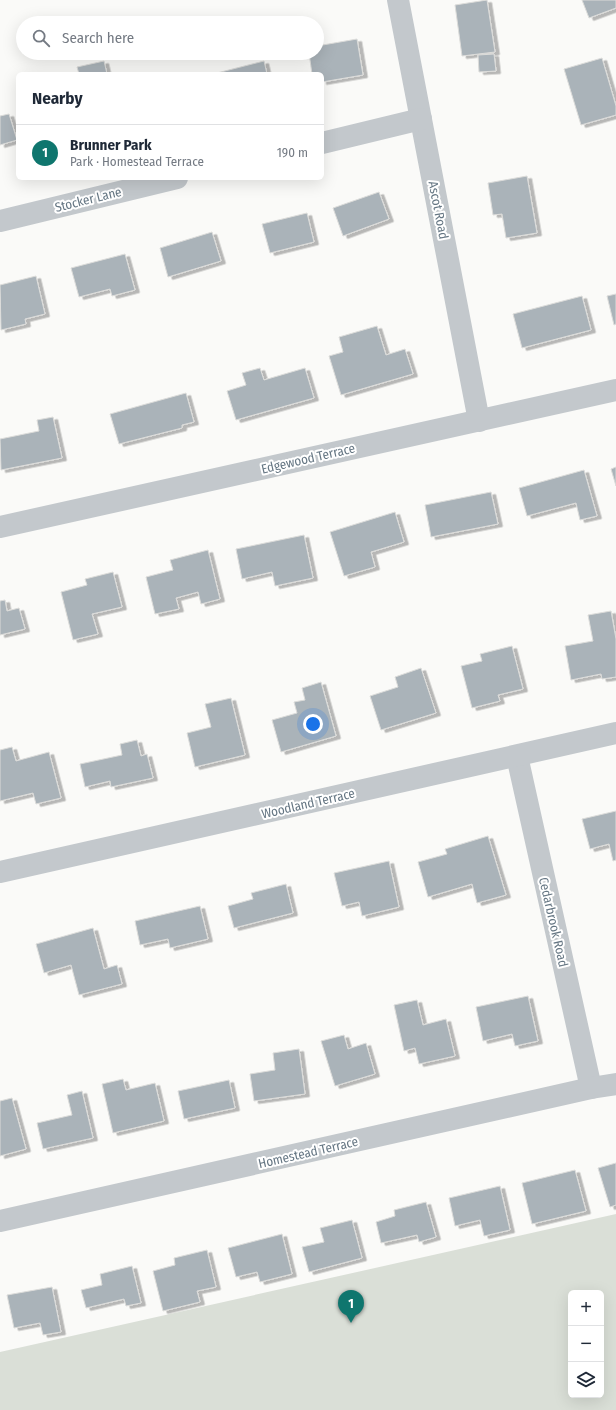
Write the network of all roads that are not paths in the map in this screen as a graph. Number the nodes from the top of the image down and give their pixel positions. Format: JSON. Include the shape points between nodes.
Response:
{"nodes":[{"id":1,"x":398,"y":0,"type":"edge"},
{"id":2,"x":421,"y":119,"type":"junction"},
{"id":3,"x":324,"y":143,"type":"edge"},
{"id":4,"x":169,"y":180,"type":"edge"},
{"id":5,"x":0,"y":221,"type":"edge"},
{"id":6,"x":616,"y":390,"type":"edge"},
{"id":7,"x":479,"y":421,"type":"junction"},
{"id":8,"x":0,"y":527,"type":"edge"},
{"id":9,"x":616,"y":733,"type":"edge"},
{"id":10,"x":517,"y":756,"type":"junction"},
{"id":11,"x":0,"y":872,"type":"edge"},
{"id":12,"x":616,"y":1084,"type":"edge"},
{"id":13,"x":591,"y":1088,"type":"junction"},
{"id":14,"x":0,"y":1221,"type":"edge"}],
"edges":[{"from":1,"to":2,"type":"street","name":"Ascot Road"},
{"from":2,"to":3,"type":"street"},
{"from":2,"to":7,"type":"street","name":"Ascot Road"},
{"from":4,"to":5,"type":"street","name":"Stocker Lane"},
{"from":6,"to":7,"type":"street","name":"Edgewood Terrace"},
{"from":7,"to":8,"type":"street","name":"Edgewood Terrace"},
{"from":9,"to":10,"type":"street","name":"Woodland Terrace"},
{"from":10,"to":11,"type":"street","name":"Woodland Terrace"},
{"from":10,"to":13,"type":"street","name":"Cedarbrook Road"},
{"from":12,"to":13,"type":"street","name":"Homestead Terrace"},
{"from":13,"to":14,"type":"street","name":"Homestead Terrace"}]}
